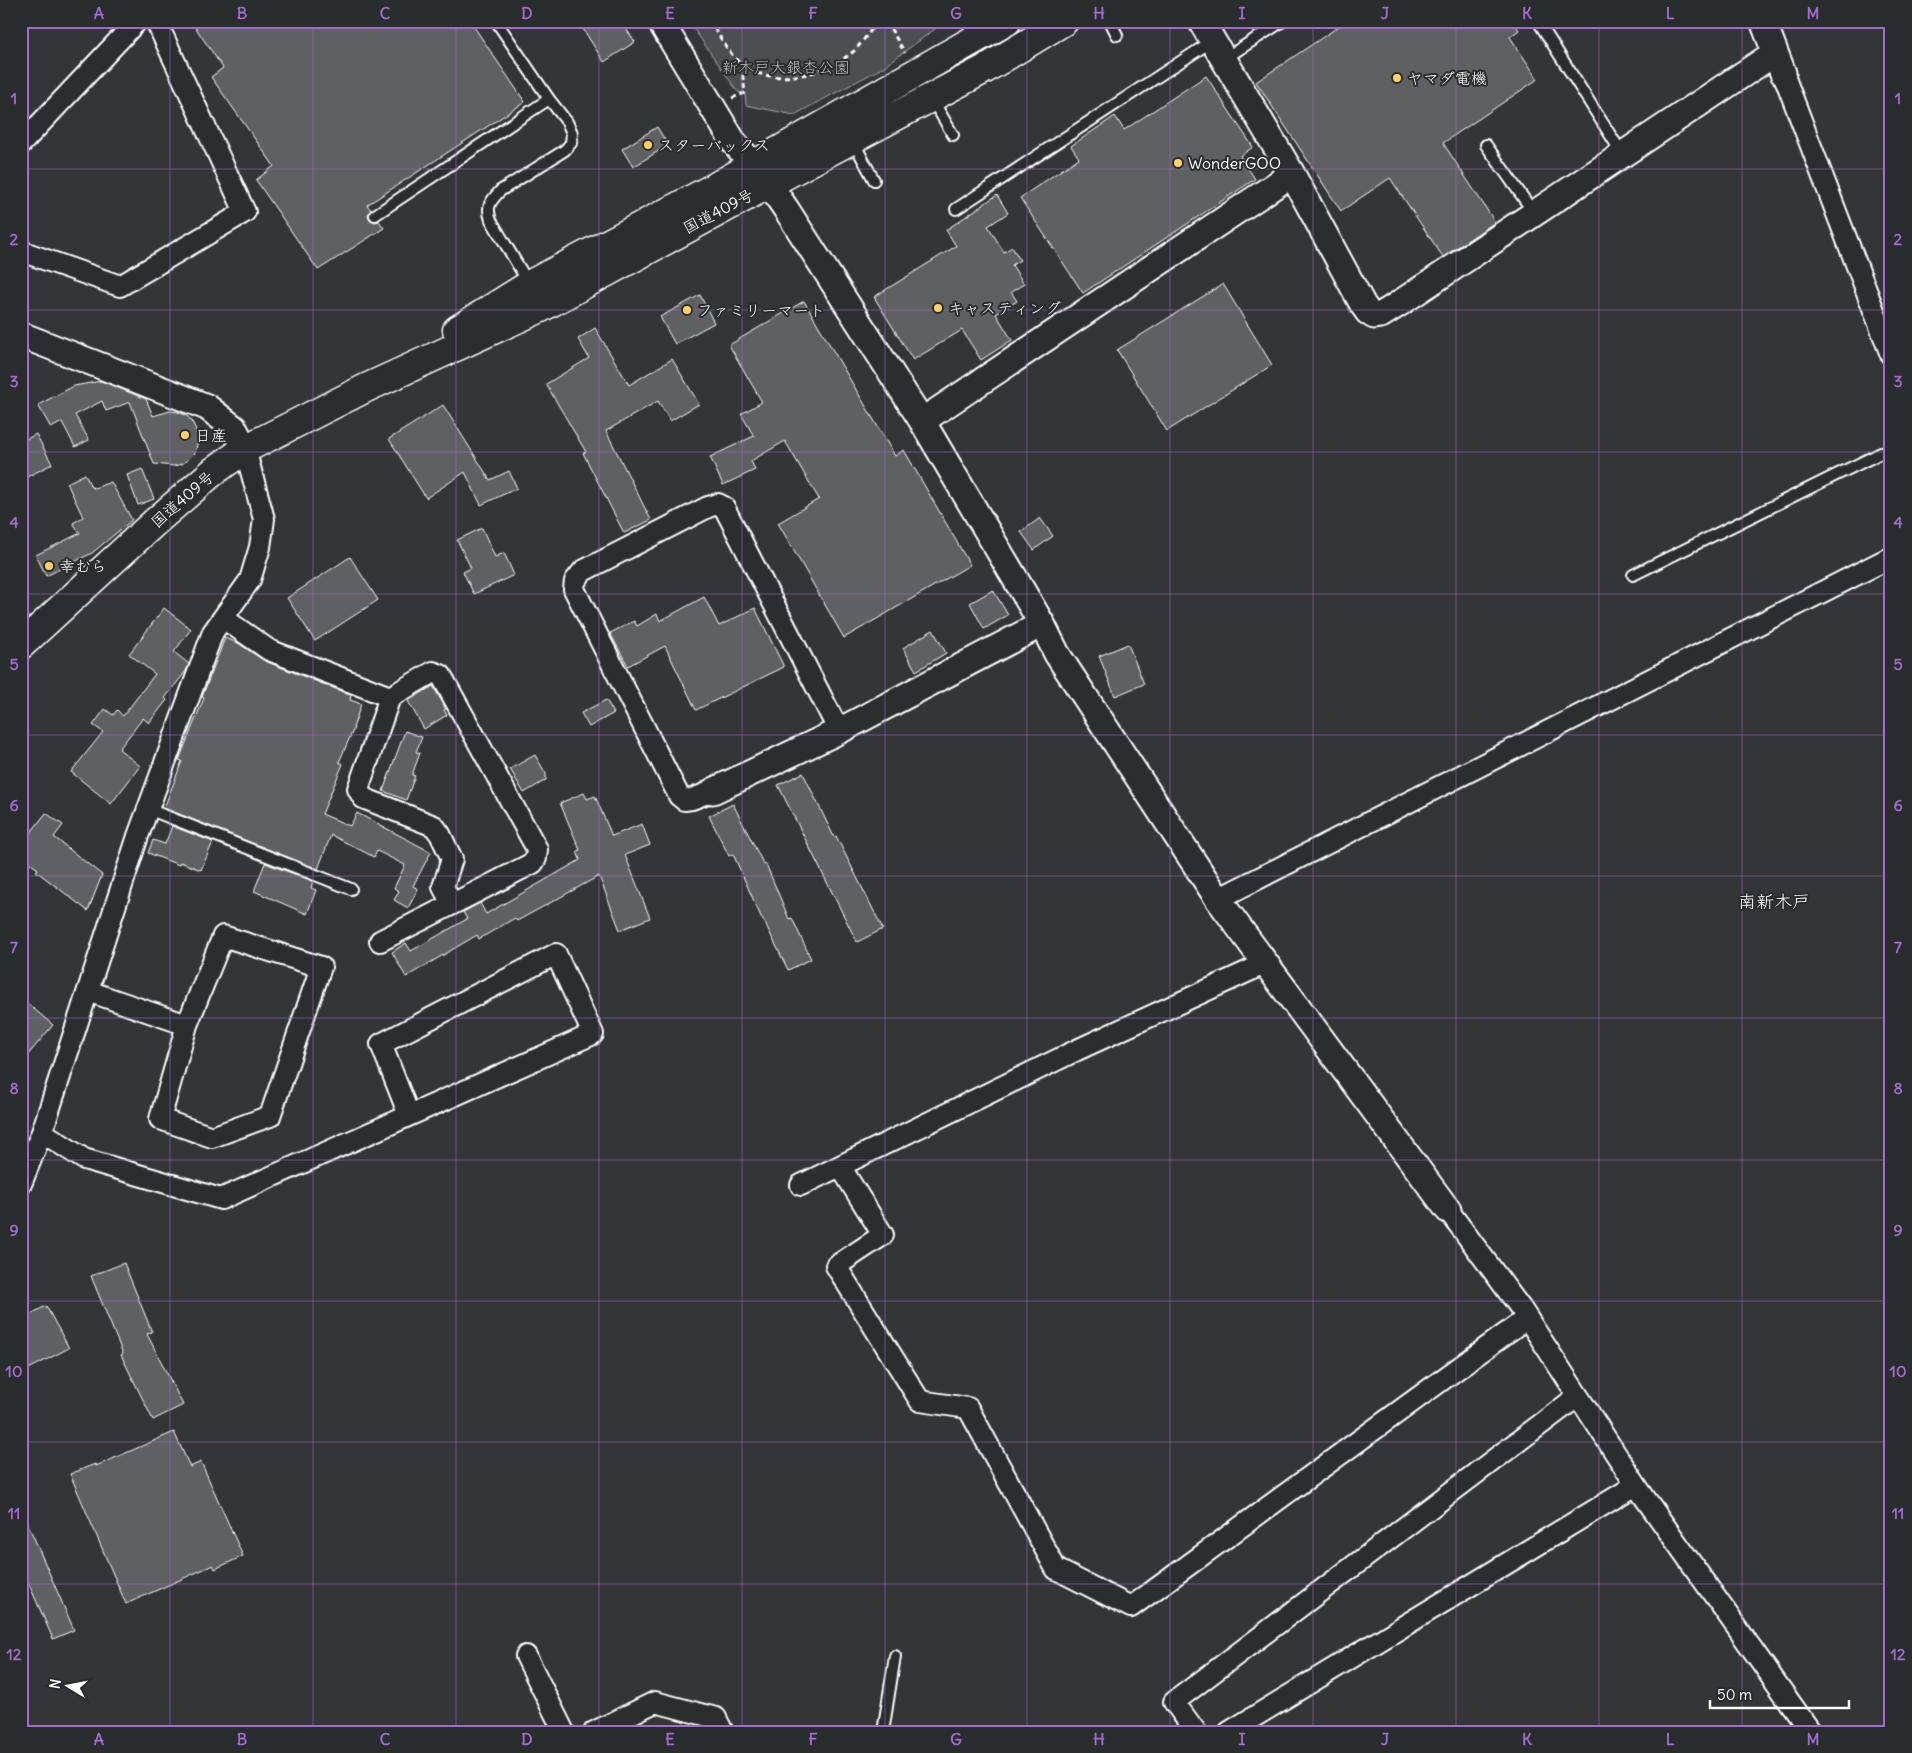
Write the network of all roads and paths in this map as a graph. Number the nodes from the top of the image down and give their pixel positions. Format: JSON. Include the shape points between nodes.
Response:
{"nodes":[{"id":1,"x":137,"y":21,"type":"edge"},
{"id":2,"x":156,"y":21,"type":"edge"},
{"id":3,"x":496,"y":21,"type":"edge"},
{"id":4,"x":650,"y":21,"type":"edge"},
{"id":5,"x":710,"y":21,"type":"edge"},
{"id":6,"x":879,"y":21,"type":"edge"},
{"id":7,"x":886,"y":21,"type":"edge"},
{"id":8,"x":1008,"y":21,"type":"edge"},
{"id":9,"x":1064,"y":21,"type":"edge"},
{"id":10,"x":1110,"y":21,"type":"edge"},
{"id":11,"x":1283,"y":21,"type":"edge"},
{"id":12,"x":1538,"y":21,"type":"edge"},
{"id":13,"x":1763,"y":21,"type":"edge"},
{"id":14,"x":664,"y":30,"type":"edge"},
{"id":15,"x":1117,"y":35,"type":"dead end"},
{"id":16,"x":1213,"y":40,"type":"edge"},
{"id":17,"x":908,"y":58,"type":"dead end"},
{"id":18,"x":1780,"y":64,"type":"junction"},
{"id":19,"x":744,"y":66,"type":"junction"},
{"id":20,"x":931,"y":97,"type":"junction"},
{"id":21,"x":732,"y":98,"type":"dead end"},
{"id":22,"x":549,"y":99,"type":"junction"},
{"id":23,"x":952,"y":135,"type":"dead end"},
{"id":24,"x":852,"y":139,"type":"junction"},
{"id":25,"x":21,"y":144,"type":"edge"},
{"id":26,"x":1486,"y":145,"type":"dead end"},
{"id":27,"x":1623,"y":155,"type":"junction"},
{"id":28,"x":1292,"y":174,"type":"junction"},
{"id":29,"x":761,"y":175,"type":"junction"},
{"id":30,"x":874,"y":180,"type":"dead end"},
{"id":31,"x":956,"y":210,"type":"dead end"},
{"id":32,"x":1534,"y":213,"type":"junction"},
{"id":33,"x":375,"y":216,"type":"dead end"},
{"id":34,"x":21,"y":251,"type":"edge"},
{"id":35,"x":530,"y":285,"type":"junction"},
{"id":36,"x":21,"y":335,"type":"edge"},
{"id":37,"x":1891,"y":355,"type":"edge"},
{"id":38,"x":366,"y":388,"type":"junction"},
{"id":39,"x":922,"y":420,"type":"junction"},
{"id":40,"x":1891,"y":448,"type":"edge"},
{"id":41,"x":245,"y":449,"type":"junction"},
{"id":42,"x":1891,"y":557,"type":"edge"},
{"id":43,"x":1633,"y":575,"type":"dead end"},
{"id":44,"x":223,"y":618,"type":"junction"},
{"id":45,"x":1042,"y":624,"type":"junction"},
{"id":46,"x":21,"y":645,"type":"edge"},
{"id":47,"x":390,"y":697,"type":"junction"},
{"id":48,"x":839,"y":731,"type":"junction"},
{"id":49,"x":713,"y":791,"type":"joint"},
{"id":50,"x":148,"y":809,"type":"junction"},
{"id":51,"x":351,"y":889,"type":"dead end"},
{"id":52,"x":1218,"y":899,"type":"junction"},
{"id":53,"x":452,"y":904,"type":"junction"},
{"id":54,"x":380,"y":941,"type":"dead end"},
{"id":55,"x":1264,"y":964,"type":"junction"},
{"id":56,"x":88,"y":991,"type":"junction"},
{"id":57,"x":187,"y":1025,"type":"junction"},
{"id":58,"x":409,"y":1116,"type":"junction"},
{"id":59,"x":42,"y":1132,"type":"junction"},
{"id":60,"x":840,"y":1166,"type":"junction"},
{"id":61,"x":21,"y":1184,"type":"edge"},
{"id":62,"x":801,"y":1185,"type":"dead end"},
{"id":63,"x":1448,"y":1210,"type":"joint"},
{"id":64,"x":1527,"y":1318,"type":"junction"},
{"id":65,"x":1578,"y":1396,"type":"junction"},
{"id":66,"x":1636,"y":1485,"type":"junction"},
{"id":67,"x":526,"y":1656,"type":"dead end"},
{"id":68,"x":895,"y":1656,"type":"dead end"},
{"id":69,"x":596,"y":1731,"type":"edge"},
{"id":70,"x":564,"y":1732,"type":"edge"},
{"id":71,"x":723,"y":1732,"type":"edge"},
{"id":72,"x":884,"y":1732,"type":"edge"},
{"id":73,"x":1196,"y":1732,"type":"edge"},
{"id":74,"x":1229,"y":1732,"type":"edge"},
{"id":75,"x":1811,"y":1732,"type":"edge"}],
"edges":[{"from":1,"to":25,"type":"street"},
{"from":2,"to":34,"type":"street","via":[[245,212],[120,286]]},
{"from":3,"to":22,"type":"lane"},
{"from":4,"to":14,"type":"street"},
{"from":5,"to":19,"type":"path"},
{"from":6,"to":19,"type":"path","via":[[853,51],[830,66],[811,73],[782,77]]},
{"from":7,"to":17,"type":"path"},
{"from":8,"to":29,"type":"highway","name":"国道409号"},
{"from":9,"to":20,"type":"highway","name":"国道409号"},
{"from":10,"to":15,"type":"lane"},
{"from":11,"to":16,"type":"lane"},
{"from":12,"to":27,"type":"lane"},
{"from":13,"to":18,"type":"street"},
{"from":14,"to":29,"type":"street","via":[[733,141]]},
{"from":16,"to":28,"type":"street"},
{"from":16,"to":31,"type":"lane"},
{"from":18,"to":27,"type":"street","via":[[1766,60]]},
{"from":18,"to":37,"type":"street"},
{"from":19,"to":21,"type":"path","via":[[745,93]]},
{"from":20,"to":23,"type":"lane"},
{"from":20,"to":24,"type":"highway","name":"国道409号"},
{"from":22,"to":33,"type":"lane"},
{"from":22,"to":35,"type":"lane","via":[[567,122],[572,133],[571,142],[565,150],[500,192],[488,211]]},
{"from":24,"to":29,"type":"highway","name":"国道409号"},
{"from":24,"to":30,"type":"lane"},
{"from":26,"to":32,"type":"lane"},
{"from":27,"to":32,"type":"street"},
{"from":28,"to":32,"type":"street","via":[[1363,305],[1374,316],[1381,315]]},
{"from":28,"to":39,"type":"street"},
{"from":29,"to":35,"type":"highway","name":"国道409号"},
{"from":29,"to":38,"type":"highway","name":"国道409号","via":[[541,308]]},
{"from":29,"to":39,"type":"street"},
{"from":35,"to":38,"type":"highway","name":"国道409号"},
{"from":36,"to":41,"type":"street","via":[[207,407],[234,428]]},
{"from":38,"to":41,"type":"highway","name":"国道409号"},
{"from":39,"to":45,"type":"street"},
{"from":40,"to":43,"type":"lane"},
{"from":41,"to":44,"type":"street","via":[[264,519],[250,580]]},
{"from":41,"to":46,"type":"highway","name":"国道409号","via":[[155,522]]},
{"from":42,"to":52,"type":"street"},
{"from":44,"to":47,"type":"street","via":[[269,650]]},
{"from":44,"to":50,"type":"street","via":[[213,632]]},
{"from":45,"to":48,"type":"street"},
{"from":45,"to":52,"type":"street","via":[[1057,654]]},
{"from":47,"to":53,"type":"street","via":[[358,789],[363,798],[434,826],[452,859],[443,887]]},
{"from":47,"to":53,"type":"street","via":[[433,672],[441,675],[537,849],[533,863]]},
{"from":48,"to":49,"type":"street"},
{"from":48,"to":49,"type":"street","via":[[724,507],[718,504],[708,507],[584,572],[575,581],[574,589],[679,796],[684,800],[692,799]]},
{"from":50,"to":51,"type":"lane"},
{"from":50,"to":56,"type":"street"},
{"from":52,"to":55,"type":"street"},
{"from":53,"to":54,"type":"street"},
{"from":55,"to":60,"type":"street","via":[[1077,1050]]},
{"from":55,"to":63,"type":"street"},
{"from":56,"to":57,"type":"street"},
{"from":56,"to":59,"type":"street"},
{"from":57,"to":57,"type":"street","via":[[160,1119],[212,1137],[270,1116],[320,967],[223,936]]},
{"from":58,"to":58,"type":"street","via":[[593,1034],[556,954],[381,1044]]},
{"from":58,"to":59,"type":"street","via":[[222,1199],[84,1159]]},
{"from":59,"to":61,"type":"street"},
{"from":60,"to":62,"type":"street"},
{"from":60,"to":64,"type":"street","via":[[882,1235],[836,1266],[920,1401],[968,1408],[1056,1569],[1131,1607]]},
{"from":63,"to":64,"type":"street"},
{"from":64,"to":65,"type":"street"},
{"from":65,"to":66,"type":"street"},
{"from":65,"to":73,"type":"street","via":[[1174,1702]]},
{"from":66,"to":74,"type":"street"},
{"from":66,"to":75,"type":"street"},
{"from":67,"to":70,"type":"street"},
{"from":68,"to":72,"type":"lane"},
{"from":69,"to":71,"type":"street","via":[[655,1702],[716,1718]]}]}
